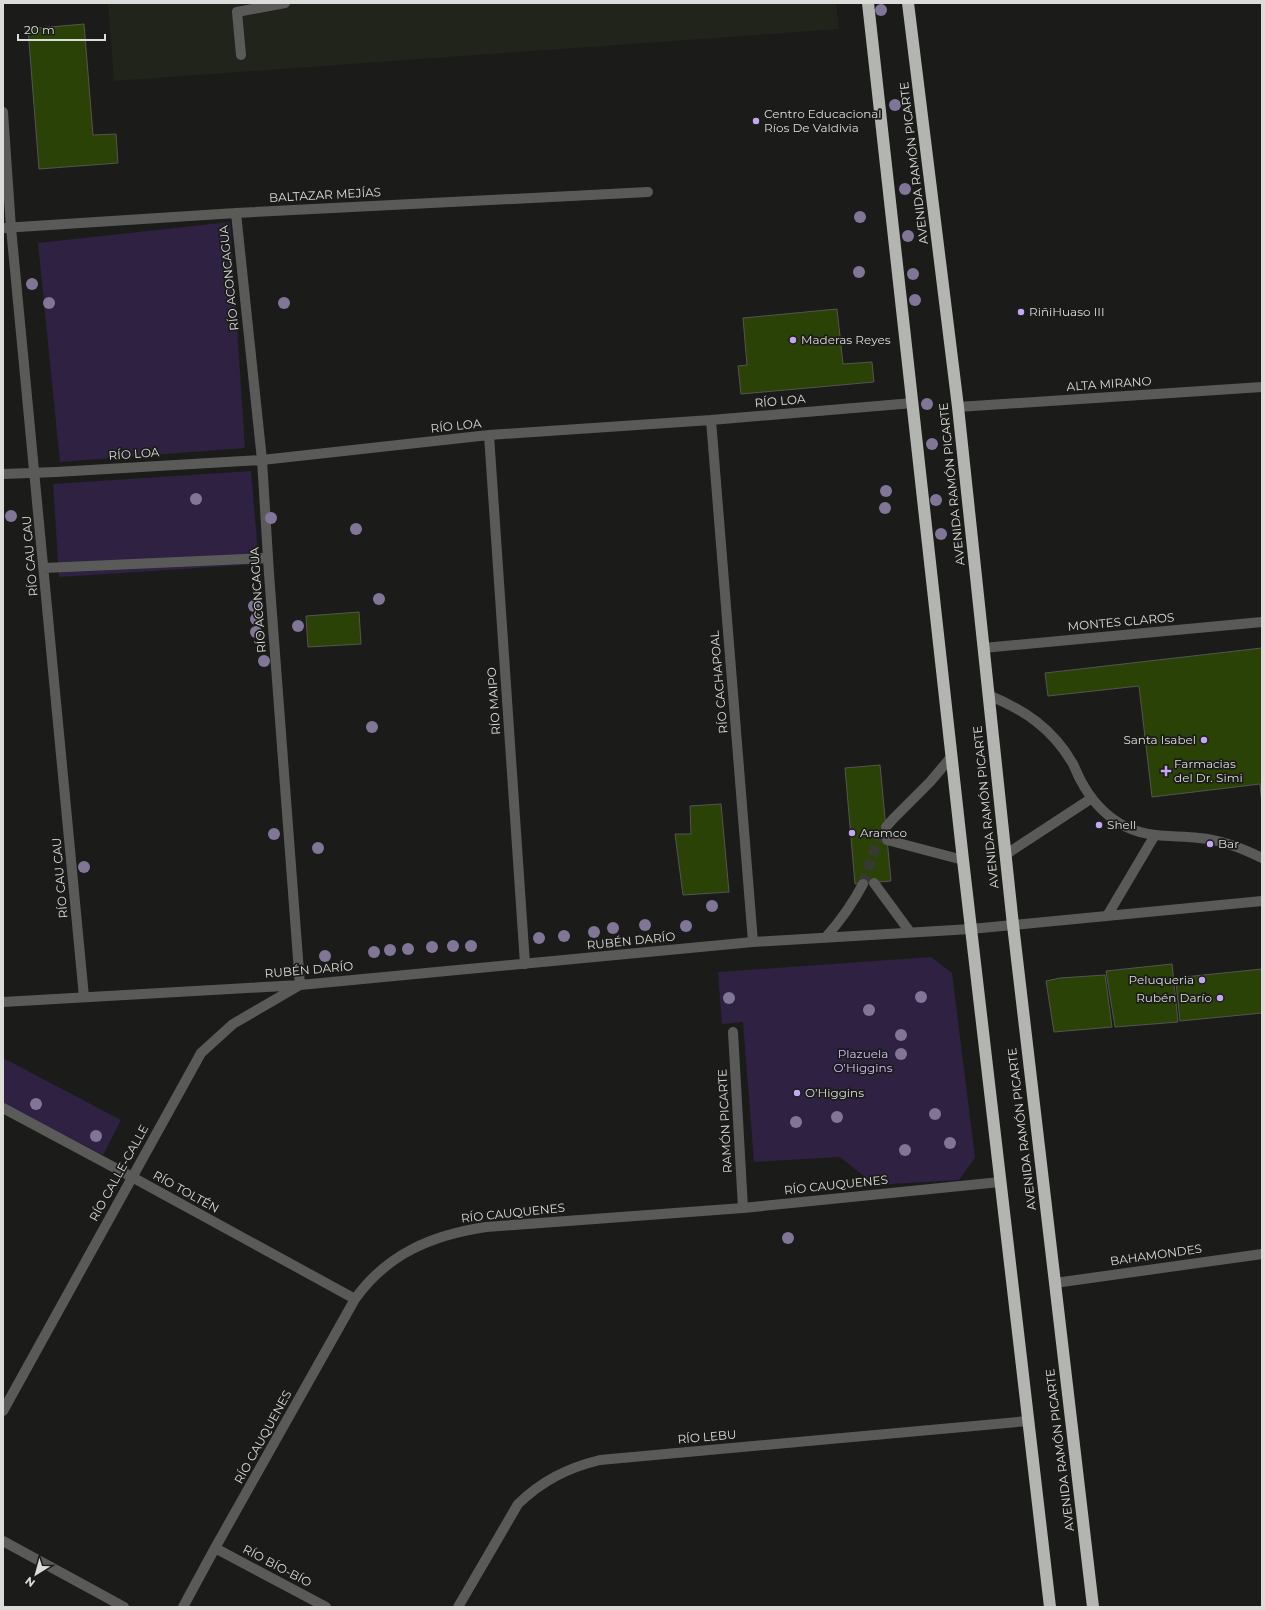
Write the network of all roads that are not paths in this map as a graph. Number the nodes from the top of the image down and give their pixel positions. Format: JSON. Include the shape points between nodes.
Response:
{"nodes":[{"id":1,"x":284,"y":3,"type":"edge"},
{"id":2,"x":868,"y":3,"type":"edge"},
{"id":3,"x":908,"y":3,"type":"edge"},
{"id":4,"x":242,"y":55,"type":"dead end"},
{"id":5,"x":3,"y":112,"type":"edge"},
{"id":6,"x":648,"y":192,"type":"dead end"},
{"id":7,"x":236,"y":213,"type":"junction"},
{"id":8,"x":7,"y":228,"type":"edge"},
{"id":9,"x":1262,"y":387,"type":"edge"},
{"id":10,"x":912,"y":403,"type":"junction"},
{"id":11,"x":958,"y":406,"type":"junction"},
{"id":12,"x":711,"y":420,"type":"junction"},
{"id":13,"x":488,"y":435,"type":"junction"},
{"id":14,"x":262,"y":460,"type":"junction"},
{"id":15,"x":35,"y":473,"type":"junction"},
{"id":16,"x":3,"y":474,"type":"edge"},
{"id":17,"x":268,"y":558,"type":"junction"},
{"id":18,"x":44,"y":568,"type":"junction"},
{"id":19,"x":1262,"y":622,"type":"edge"},
{"id":20,"x":983,"y":648,"type":"junction"},
{"id":21,"x":988,"y":695,"type":"junction"},
{"id":22,"x":952,"y":756,"type":"junction"},
{"id":23,"x":1092,"y":798,"type":"junction"},
{"id":24,"x":886,"y":827,"type":"tunnel mouth"},
{"id":25,"x":1155,"y":835,"type":"junction"},
{"id":26,"x":887,"y":840,"type":"dead end"},
{"id":27,"x":1005,"y":855,"type":"junction"},
{"id":28,"x":1262,"y":858,"type":"edge"},
{"id":29,"x":963,"y":860,"type":"junction"},
{"id":30,"x":874,"y":883,"type":"dead end"},
{"id":31,"x":863,"y":884,"type":"tunnel mouth"},
{"id":32,"x":1262,"y":901,"type":"edge"},
{"id":33,"x":1107,"y":916,"type":"junction"},
{"id":34,"x":1013,"y":925,"type":"junction"},
{"id":35,"x":971,"y":929,"type":"junction"},
{"id":36,"x":910,"y":932,"type":"junction"},
{"id":37,"x":826,"y":937,"type":"junction"},
{"id":38,"x":753,"y":942,"type":"junction"},
{"id":39,"x":525,"y":964,"type":"junction"},
{"id":40,"x":300,"y":986,"type":"junction"},
{"id":41,"x":84,"y":997,"type":"junction"},
{"id":42,"x":3,"y":1002,"type":"edge"},
{"id":43,"x":733,"y":1032,"type":"dead end"},
{"id":44,"x":3,"y":1108,"type":"edge"},
{"id":45,"x":132,"y":1177,"type":"junction"},
{"id":46,"x":1000,"y":1182,"type":"junction"},
{"id":47,"x":743,"y":1208,"type":"junction"},
{"id":48,"x":1262,"y":1254,"type":"edge"},
{"id":49,"x":1055,"y":1283,"type":"junction"},
{"id":50,"x":355,"y":1299,"type":"junction"},
{"id":51,"x":3,"y":1411,"type":"edge"},
{"id":52,"x":1028,"y":1421,"type":"junction"},
{"id":53,"x":3,"y":1541,"type":"edge"},
{"id":54,"x":215,"y":1548,"type":"junction"},
{"id":55,"x":124,"y":1607,"type":"edge"},
{"id":56,"x":183,"y":1607,"type":"edge"},
{"id":57,"x":326,"y":1607,"type":"edge"},
{"id":58,"x":458,"y":1607,"type":"edge"},
{"id":59,"x":1050,"y":1607,"type":"edge"},
{"id":60,"x":1093,"y":1607,"type":"edge"}],
"edges":[{"from":1,"to":4,"type":"street","via":[[238,12]]},
{"from":2,"to":10,"type":"highway"},
{"from":3,"to":11,"type":"highway","name":"AVENIDA RAMÓN PICARTE"},
{"from":5,"to":8,"type":"street","name":"RÍO CAU CAU"},
{"from":6,"to":7,"type":"street","name":"BALTAZAR MEJÍAS"},
{"from":7,"to":8,"type":"street","name":"BALTAZAR MEJÍAS"},
{"from":7,"to":14,"type":"street","name":"RÍO ACONCAGUA"},
{"from":8,"to":15,"type":"street","name":"RÍO CAU CAU"},
{"from":9,"to":11,"type":"street","name":"ALTA MIRANO"},
{"from":10,"to":12,"type":"street","name":"RÍO LOA"},
{"from":10,"to":22,"type":"highway"},
{"from":11,"to":20,"type":"highway","name":"AVENIDA RAMÓN PICARTE"},
{"from":12,"to":13,"type":"street","name":"RÍO LOA"},
{"from":12,"to":38,"type":"street","name":"RÍO CACHAPOAL"},
{"from":13,"to":14,"type":"street","name":"RÍO LOA"},
{"from":13,"to":39,"type":"street","name":"RÍO MAIPO"},
{"from":14,"to":15,"type":"street","name":"RÍO LOA"},
{"from":14,"to":17,"type":"street","name":"RÍO ACONCAGUA"},
{"from":15,"to":16,"type":"street","name":"RÍO LOA"},
{"from":15,"to":18,"type":"street","name":"RÍO CAU CAU"},
{"from":17,"to":18,"type":"street"},
{"from":17,"to":40,"type":"street","name":"RÍO ACONCAGUA"},
{"from":18,"to":41,"type":"street","name":"RÍO CAU CAU"},
{"from":19,"to":20,"type":"street","name":"MONTES CLAROS"},
{"from":20,"to":21,"type":"highway","name":"AVENIDA RAMÓN PICARTE"},
{"from":21,"to":23,"type":"street","via":[[1031,716],[1049,732],[1064,750]]},
{"from":21,"to":27,"type":"highway","name":"AVENIDA RAMÓN PICARTE"},
{"from":22,"to":24,"type":"street"},
{"from":22,"to":29,"type":"highway"},
{"from":23,"to":25,"type":"street","via":[[1104,812],[1120,824]]},
{"from":23,"to":27,"type":"street"},
{"from":25,"to":28,"type":"street","via":[[1224,842]]},
{"from":25,"to":33,"type":"street"},
{"from":26,"to":29,"type":"street"},
{"from":27,"to":34,"type":"highway","name":"AVENIDA RAMÓN PICARTE"},
{"from":29,"to":35,"type":"highway"},
{"from":30,"to":36,"type":"street"},
{"from":31,"to":37,"type":"street","via":[[850,907]]},
{"from":32,"to":33,"type":"street","name":"RUBÉN DARÍO"},
{"from":33,"to":34,"type":"street","name":"RUBÉN DARÍO"},
{"from":34,"to":35,"type":"street","name":"RUBÉN DARÍO"},
{"from":34,"to":49,"type":"highway","name":"AVENIDA RAMÓN PICARTE"},
{"from":35,"to":36,"type":"street","name":"RUBÉN DARÍO"},
{"from":35,"to":46,"type":"highway"},
{"from":36,"to":37,"type":"street","name":"RUBÉN DARÍO"},
{"from":37,"to":38,"type":"street","name":"RUBÉN DARÍO"},
{"from":38,"to":39,"type":"street","name":"RUBÉN DARÍO"},
{"from":39,"to":40,"type":"street","name":"RUBÉN DARÍO"},
{"from":40,"to":41,"type":"street","name":"RUBÉN DARÍO"},
{"from":40,"to":45,"type":"street","name":"RÍO CALLE-CALLE","via":[[233,1024],[201,1052]]},
{"from":41,"to":42,"type":"street","name":"RUBÉN DARÍO"},
{"from":43,"to":47,"type":"street","name":"RAMÓN PICARTE"},
{"from":44,"to":45,"type":"street","name":"RÍO TOLTÉN"},
{"from":45,"to":50,"type":"street","name":"RÍO TOLTÉN"},
{"from":45,"to":51,"type":"street","name":"RÍO CALLE-CALLE"},
{"from":46,"to":47,"type":"street","name":"RÍO CAUQUENES"},
{"from":46,"to":52,"type":"highway"},
{"from":47,"to":50,"type":"street","name":"RÍO CAUQUENES","via":[[460,1231],[412,1248],[377,1274]]},
{"from":48,"to":49,"type":"street","name":"BAHAMONDES"},
{"from":49,"to":60,"type":"highway","name":"AVENIDA RAMÓN PICARTE"},
{"from":50,"to":54,"type":"street","name":"RÍO CAUQUENES"},
{"from":52,"to":58,"type":"street","name":"RÍO LEBU","via":[[582,1464],[548,1480],[518,1504]]},
{"from":52,"to":59,"type":"highway"},
{"from":53,"to":55,"type":"street"},
{"from":54,"to":56,"type":"street","name":"RÍO CAUQUENES"},
{"from":54,"to":57,"type":"street","name":"RÍO BÍO-BÍO"}]}
